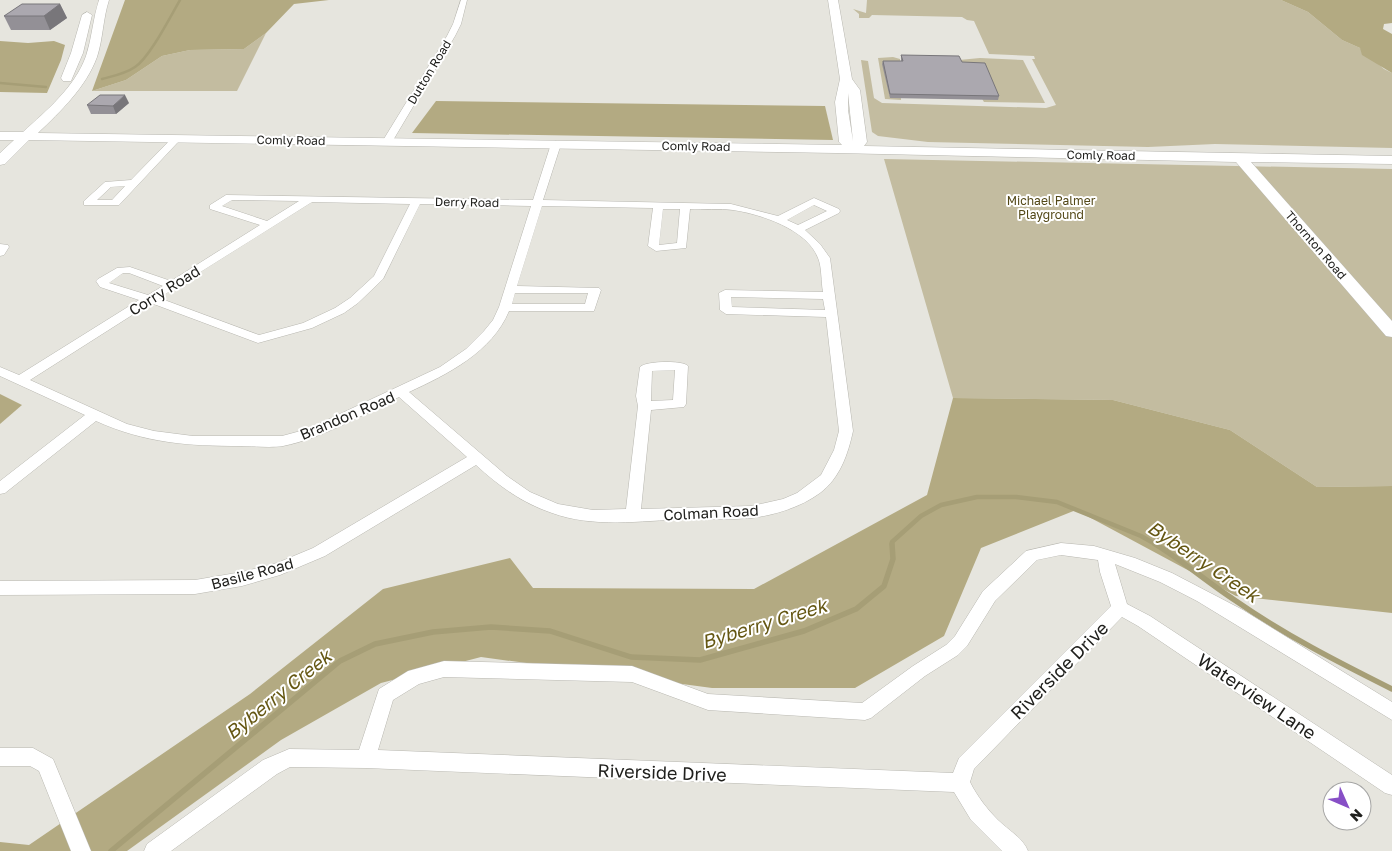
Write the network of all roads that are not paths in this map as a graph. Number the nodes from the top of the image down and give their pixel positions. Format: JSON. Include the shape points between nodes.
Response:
{"nodes":[{"id":1,"x":104,"y":0,"type":"edge"},
{"id":2,"x":464,"y":0,"type":"edge"},
{"id":3,"x":832,"y":0,"type":"edge"},
{"id":4,"x":89,"y":6,"type":"dead end"},
{"id":5,"x":96,"y":33,"type":"junction"},
{"id":6,"x":82,"y":35,"type":"junction"},
{"id":7,"x":24,"y":137,"type":"junction"},
{"id":8,"x":2,"y":139,"type":"edge"},
{"id":9,"x":176,"y":139,"type":"junction"},
{"id":10,"x":387,"y":142,"type":"junction"},
{"id":11,"x":556,"y":144,"type":"junction"},
{"id":12,"x":855,"y":149,"type":"junction"},
{"id":13,"x":1240,"y":158,"type":"junction"},
{"id":14,"x":1392,"y":160,"type":"edge"},
{"id":15,"x":0,"y":161,"type":"edge"},
{"id":16,"x":134,"y":183,"type":"dead end"},
{"id":17,"x":308,"y":200,"type":"junction"},
{"id":18,"x":416,"y":202,"type":"junction"},
{"id":19,"x":538,"y":204,"type":"junction"},
{"id":20,"x":658,"y":206,"type":"junction"},
{"id":21,"x":685,"y":207,"type":"junction"},
{"id":22,"x":780,"y":220,"type":"junction"},
{"id":23,"x":270,"y":225,"type":"junction"},
{"id":24,"x":799,"y":229,"type":"junction"},
{"id":25,"x":0,"y":247,"type":"edge"},
{"id":26,"x":0,"y":253,"type":"edge"},
{"id":27,"x":172,"y":285,"type":"junction"},
{"id":28,"x":510,"y":289,"type":"junction"},
{"id":29,"x":830,"y":296,"type":"junction"},
{"id":30,"x":150,"y":300,"type":"junction"},
{"id":31,"x":505,"y":307,"type":"junction"},
{"id":32,"x":831,"y":314,"type":"junction"},
{"id":33,"x":1392,"y":332,"type":"edge"},
{"id":34,"x":0,"y":371,"type":"edge"},
{"id":35,"x":20,"y":380,"type":"junction"},
{"id":36,"x":400,"y":392,"type":"junction"},
{"id":37,"x":645,"y":406,"type":"dead end"},
{"id":38,"x":96,"y":414,"type":"junction"},
{"id":39,"x":476,"y":458,"type":"junction"},
{"id":40,"x":0,"y":489,"type":"edge"},
{"id":41,"x":633,"y":515,"type":"junction"},
{"id":42,"x":1106,"y":556,"type":"junction"},
{"id":43,"x":0,"y":588,"type":"edge"},
{"id":44,"x":1120,"y":608,"type":"junction"},
{"id":45,"x":1392,"y":712,"type":"edge"},
{"id":46,"x":0,"y":757,"type":"edge"},
{"id":47,"x":366,"y":759,"type":"junction"},
{"id":48,"x":960,"y":783,"type":"junction"},
{"id":49,"x":1392,"y":786,"type":"edge"},
{"id":50,"x":80,"y":850,"type":"edge"},
{"id":51,"x":154,"y":851,"type":"edge"},
{"id":52,"x":1018,"y":851,"type":"edge"}],
"edges":[{"from":1,"to":5,"type":"street"},
{"from":2,"to":10,"type":"street","name":"Dutton Road","via":[[451,36]]},
{"from":3,"to":12,"type":"street","via":[[846,79],[841,89],[840,106],[846,142]]},
{"from":4,"to":6,"type":"street"},
{"from":5,"to":6,"type":"street"},
{"from":5,"to":7,"type":"street","via":[[91,58],[77,82],[63,101]]},
{"from":6,"to":8,"type":"street","via":[[70,74],[62,86],[30,120]]},
{"from":7,"to":8,"type":"street","name":"Comly Road"},
{"from":7,"to":9,"type":"street","name":"Comly Road"},
{"from":7,"to":15,"type":"street"},
{"from":9,"to":10,"type":"street","name":"Comly Road"},
{"from":9,"to":16,"type":"street"},
{"from":10,"to":11,"type":"street","name":"Comly Road"},
{"from":11,"to":12,"type":"street","name":"Comly Road"},
{"from":11,"to":19,"type":"street","name":"Brandon Road"},
{"from":12,"to":13,"type":"street","name":"Comly Road"},
{"from":13,"to":14,"type":"street","name":"Comly Road"},
{"from":13,"to":33,"type":"street","name":"Thornton Road"},
{"from":17,"to":18,"type":"street","name":"Derry Road"},
{"from":17,"to":23,"type":"street","name":"Corry Road"},
{"from":17,"to":23,"type":"street","name":"Derry Road","via":[[230,197],[214,207]]},
{"from":18,"to":19,"type":"street","name":"Derry Road"},
{"from":18,"to":30,"type":"street","via":[[379,278],[370,288],[333,313],[276,336],[258,339]]},
{"from":19,"to":20,"type":"street","name":"Derry Road"},
{"from":19,"to":28,"type":"street","name":"Brandon Road"},
{"from":20,"to":21,"type":"street","name":"Derry Road"},
{"from":20,"to":21,"type":"street","via":[[653,246],[656,248],[682,246]]},
{"from":21,"to":22,"type":"street","name":"Derry Road","via":[[731,207]]},
{"from":22,"to":24,"type":"street","name":"Colman Road"},
{"from":22,"to":24,"type":"street","via":[[814,200],[835,211]]},
{"from":23,"to":27,"type":"street","name":"Corry Road"},
{"from":24,"to":29,"type":"street","name":"Colman Road","via":[[819,248],[824,258]]},
{"from":25,"to":26,"type":"street","via":[[4,246]]},
{"from":27,"to":30,"type":"street","name":"Corry Road"},
{"from":27,"to":30,"type":"street","via":[[130,270],[121,270],[102,281],[104,285],[126,294]]},
{"from":28,"to":31,"type":"street","name":"Brandon Road"},
{"from":28,"to":31,"type":"street","via":[[595,290],[590,308]]},
{"from":29,"to":32,"type":"street","name":"Colman Road"},
{"from":29,"to":32,"type":"street","via":[[725,293],[726,310]]},
{"from":30,"to":35,"type":"street","name":"Corry Road"},
{"from":31,"to":36,"type":"street","name":"Brandon Road","via":[[499,321],[470,352],[445,370]]},
{"from":32,"to":41,"type":"street","name":"Colman Road","via":[[846,432],[843,451],[823,484],[778,507],[752,512]]},
{"from":34,"to":35,"type":"street","name":"Brandon Road"},
{"from":35,"to":38,"type":"street","name":"Brandon Road"},
{"from":36,"to":38,"type":"street","name":"Brandon Road","via":[[313,432],[282,440],[193,441],[154,436]]},
{"from":36,"to":39,"type":"street","name":"Colman Road"},
{"from":37,"to":41,"type":"street"},
{"from":38,"to":40,"type":"street"},
{"from":39,"to":41,"type":"street","name":"Colman Road","via":[[525,496],[556,509],[593,516]]},
{"from":39,"to":43,"type":"street","name":"Basile Road","via":[[319,552],[280,569],[195,588]]},
{"from":42,"to":44,"type":"street"},
{"from":42,"to":45,"type":"street","via":[[1138,565],[1195,592]]},
{"from":42,"to":47,"type":"street","via":[[1076,549],[1032,554],[989,596],[952,650],[866,712],[708,702],[692,699],[656,680],[632,674],[444,669],[414,677],[385,695]]},
{"from":44,"to":48,"type":"street","name":"Riverside Drive","via":[[966,764]]},
{"from":44,"to":49,"type":"street","name":"Waterview Lane","via":[[1144,620]]},
{"from":46,"to":50,"type":"street","via":[[33,758],[46,765]]},
{"from":47,"to":48,"type":"street","name":"Riverside Drive"},
{"from":47,"to":51,"type":"street","name":"Riverside Drive","via":[[298,758],[280,761]]},
{"from":48,"to":52,"type":"street","via":[[979,815]]}]}
